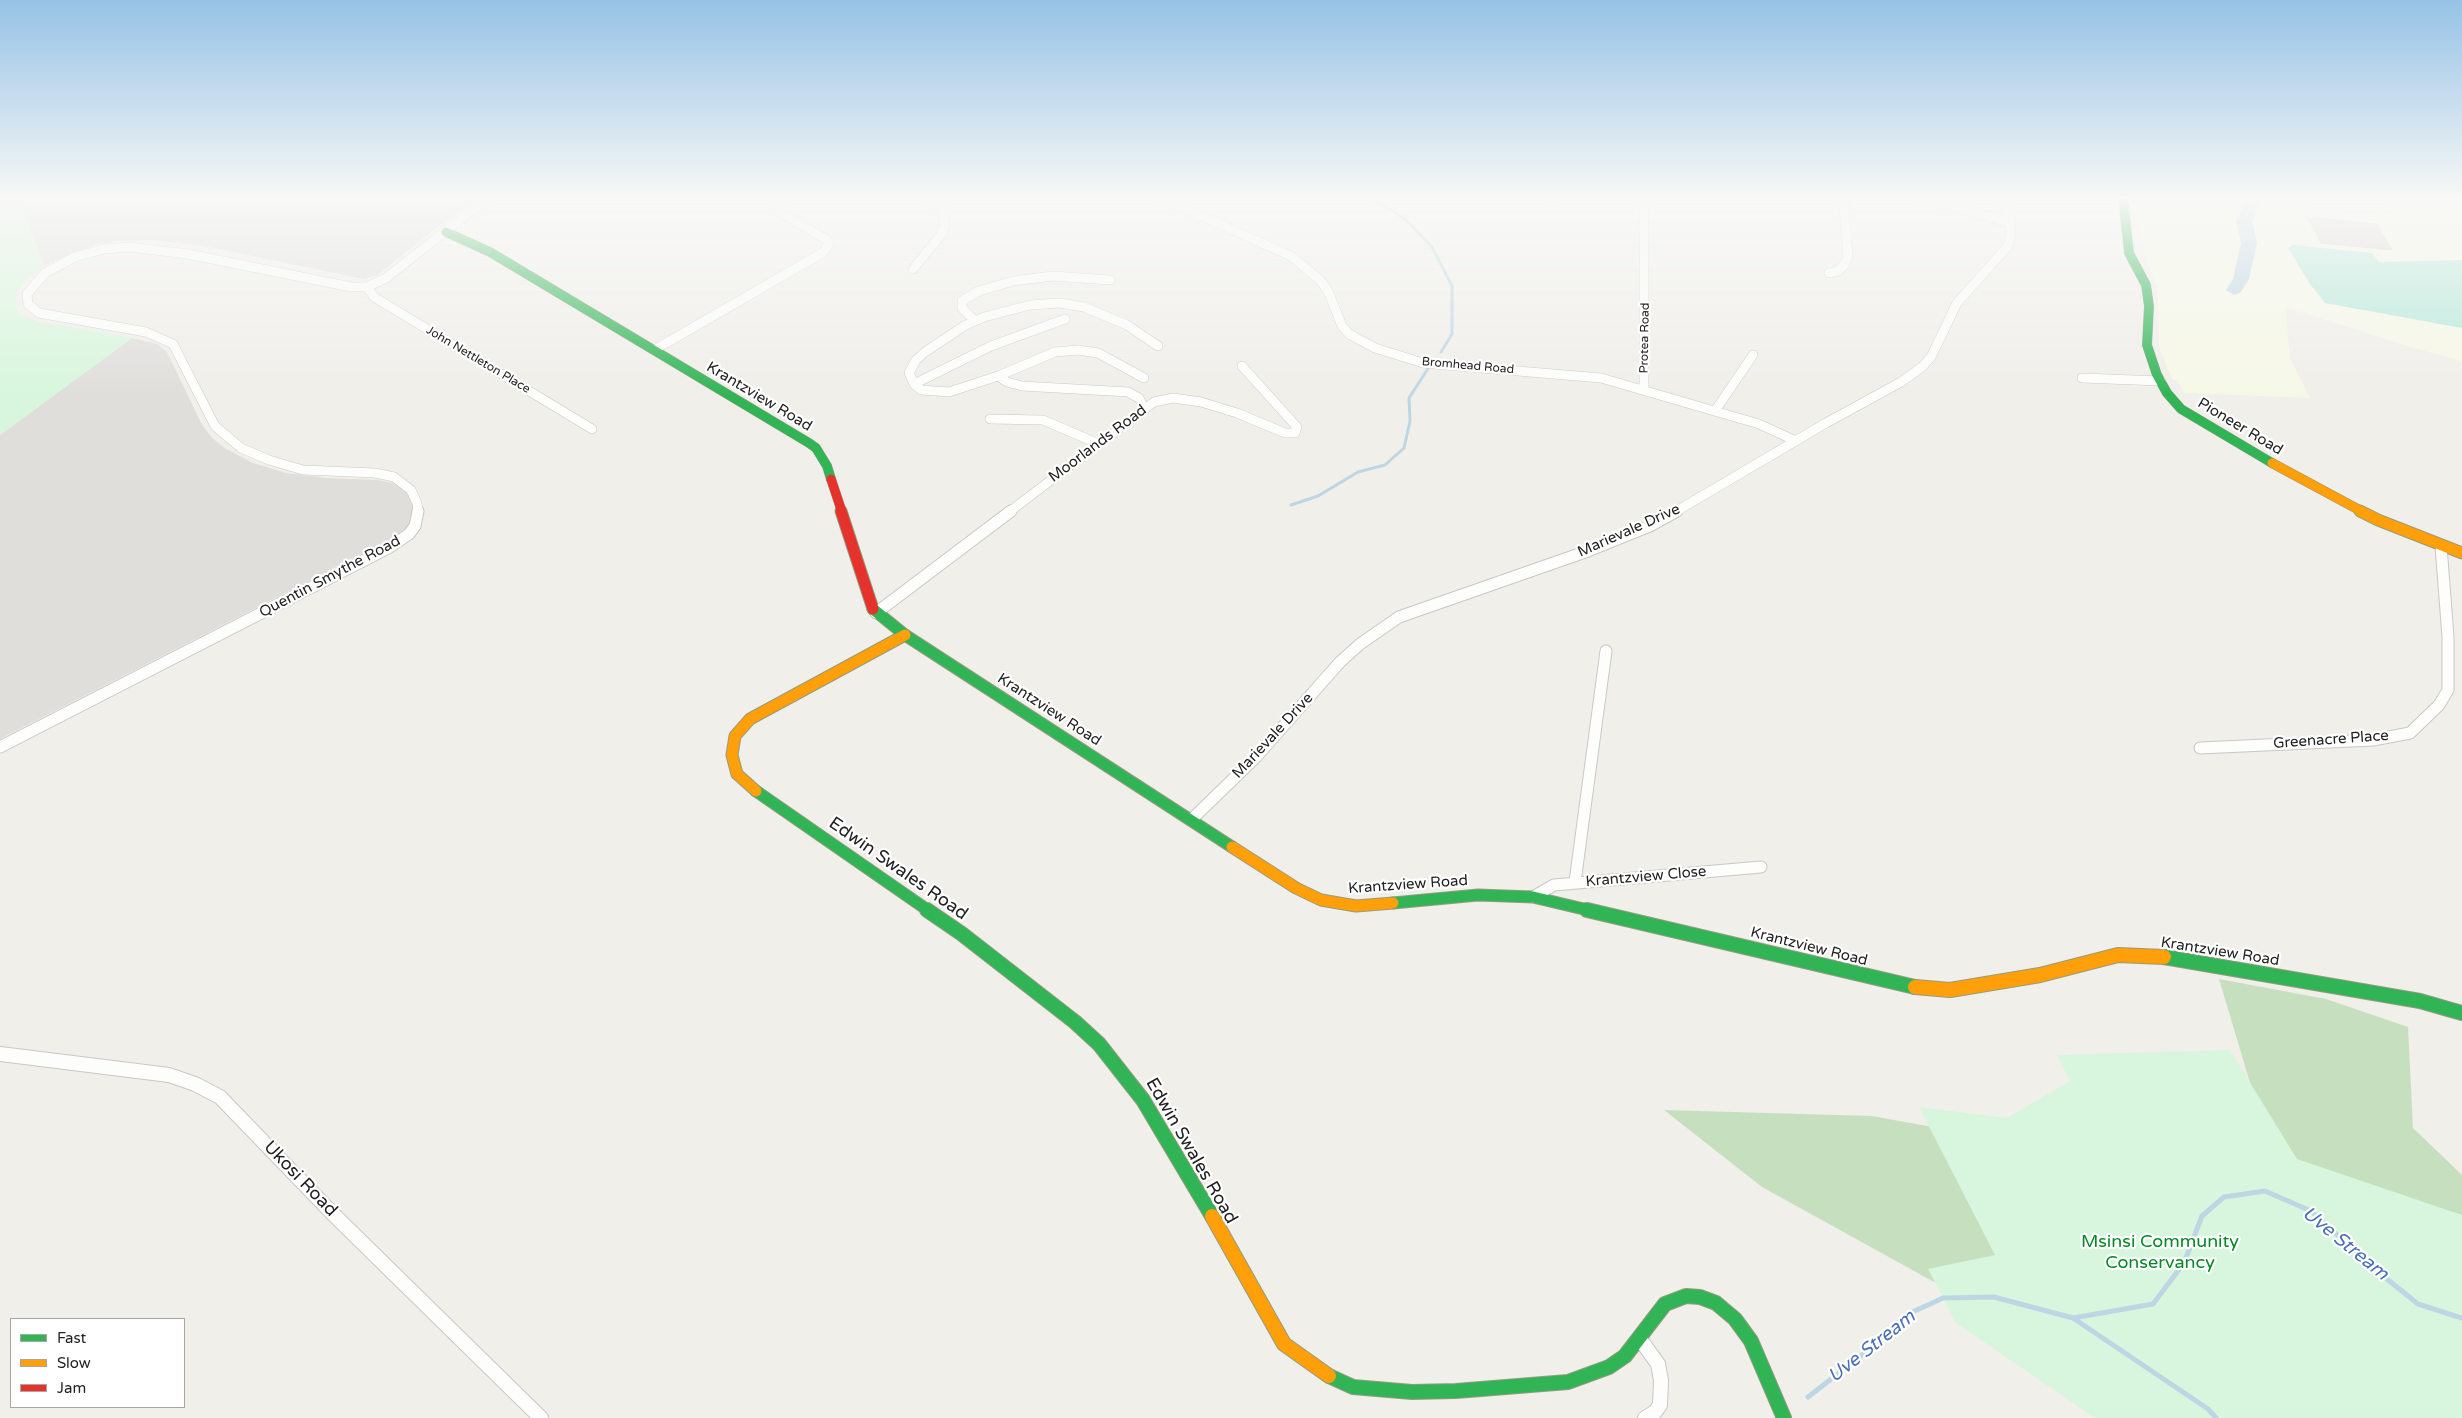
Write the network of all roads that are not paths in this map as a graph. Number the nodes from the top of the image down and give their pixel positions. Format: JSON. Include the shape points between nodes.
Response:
{"nodes":[{"id":1,"x":63,"y":263,"type":"edge"},
{"id":2,"x":233,"y":263,"type":"edge"},
{"id":3,"x":405,"y":263,"type":"edge"},
{"id":4,"x":509,"y":263,"type":"edge"},
{"id":5,"x":805,"y":263,"type":"edge"},
{"id":6,"x":918,"y":263,"type":"edge"},
{"id":7,"x":1300,"y":263,"type":"edge"},
{"id":8,"x":1644,"y":263,"type":"edge"},
{"id":9,"x":1845,"y":263,"type":"edge"},
{"id":10,"x":1994,"y":263,"type":"edge"},
{"id":11,"x":2134,"y":263,"type":"edge"},
{"id":12,"x":913,"y":269,"type":"dead end"},
{"id":13,"x":1829,"y":273,"type":"dead end"},
{"id":14,"x":1110,"y":280,"type":"dead end"},
{"id":15,"x":366,"y":287,"type":"junction"},
{"id":16,"x":1065,"y":319,"type":"dead end"},
{"id":17,"x":974,"y":320,"type":"junction"},
{"id":18,"x":1158,"y":346,"type":"dead end"},
{"id":19,"x":654,"y":350,"type":"junction"},
{"id":20,"x":1753,"y":355,"type":"dead end"},
{"id":21,"x":1242,"y":366,"type":"dead end"},
{"id":22,"x":998,"y":376,"type":"junction"},
{"id":23,"x":1144,"y":378,"type":"dead end"},
{"id":24,"x":2082,"y":378,"type":"dead end"},
{"id":25,"x":2161,"y":381,"type":"junction"},
{"id":26,"x":914,"y":384,"type":"junction"},
{"id":27,"x":1644,"y":389,"type":"junction"},
{"id":28,"x":1144,"y":408,"type":"junction"},
{"id":29,"x":1715,"y":411,"type":"junction"},
{"id":30,"x":990,"y":419,"type":"dead end"},
{"id":31,"x":592,"y":429,"type":"dead end"},
{"id":32,"x":1774,"y":430,"type":"junction"},
{"id":33,"x":1809,"y":433,"type":"junction"},
{"id":34,"x":1796,"y":441,"type":"junction"},
{"id":35,"x":1099,"y":444,"type":"junction"},
{"id":36,"x":2441,"y":546,"type":"junction"},
{"id":37,"x":2462,"y":553,"type":"edge"},
{"id":38,"x":876,"y":613,"type":"junction"},
{"id":39,"x":905,"y":635,"type":"junction"},
{"id":40,"x":1606,"y":651,"type":"dead end"},
{"id":41,"x":0,"y":747,"type":"edge"},
{"id":42,"x":2200,"y":748,"type":"dead end"},
{"id":43,"x":1192,"y":819,"type":"junction"},
{"id":44,"x":1761,"y":867,"type":"dead end"},
{"id":45,"x":1575,"y":882,"type":"junction"},
{"id":46,"x":1533,"y":897,"type":"junction"},
{"id":47,"x":2462,"y":1013,"type":"edge"},
{"id":48,"x":0,"y":1054,"type":"edge"},
{"id":49,"x":1640,"y":1339,"type":"junction"},
{"id":50,"x":541,"y":1418,"type":"edge"},
{"id":51,"x":1645,"y":1418,"type":"edge"},
{"id":52,"x":1784,"y":1418,"type":"edge"}],
"edges":[{"from":1,"to":41,"type":"street","name":"Quentin Smythe Road","via":[[45,273],[27,294],[28,304],[39,313],[146,332],[167,340],[215,426],[241,448],[303,470],[375,473],[394,477],[411,490],[418,515],[409,534],[390,547]]},
{"from":2,"to":15,"type":"street","name":"Quentin Smythe Road","via":[[351,287]]},
{"from":3,"to":15,"type":"street","via":[[382,281]]},
{"from":4,"to":19,"type":"street","name":"Krantzview Road"},
{"from":5,"to":19,"type":"street"},
{"from":6,"to":12,"type":"street"},
{"from":7,"to":27,"type":"street","name":"Bromhead Road","via":[[1328,291],[1342,326],[1349,334],[1375,348],[1423,363],[1585,375]]},
{"from":8,"to":27,"type":"street","name":"Protea Road"},
{"from":9,"to":13,"type":"street","via":[[1838,271]]},
{"from":10,"to":33,"type":"street","name":"Marievale Drive","via":[[1957,303],[1922,367]]},
{"from":11,"to":25,"type":"street","name":"Pioneer Road","via":[[2146,286],[2149,306],[2147,345]]},
{"from":14,"to":17,"type":"street","via":[[1053,276],[1013,281],[962,301],[962,308]]},
{"from":15,"to":31,"type":"street","name":"John Nettleton Place","via":[[374,297]]},
{"from":16,"to":26,"type":"street","via":[[991,346]]},
{"from":17,"to":18,"type":"street","via":[[1030,305],[1074,304],[1127,325]]},
{"from":17,"to":26,"type":"street","via":[[916,360],[910,373]]},
{"from":19,"to":38,"type":"street","name":"Krantzview Road","via":[[816,448],[827,466],[843,522]]},
{"from":20,"to":29,"type":"street"},
{"from":21,"to":28,"type":"street","name":"Moorlands Road","via":[[1294,423],[1297,427],[1295,433],[1285,433],[1237,413],[1184,398],[1164,399]]},
{"from":22,"to":23,"type":"street","via":[[1055,352],[1078,350],[1098,353]]},
{"from":22,"to":26,"type":"street","via":[[949,392],[929,392]]},
{"from":22,"to":28,"type":"street","via":[[1022,386],[1128,392],[1139,398]]},
{"from":24,"to":25,"type":"street"},
{"from":25,"to":36,"type":"street","name":"Pioneer Road","via":[[2181,409],[2211,429],[2378,520]]},
{"from":27,"to":29,"type":"street","name":"Bromhead Road"},
{"from":28,"to":35,"type":"street","name":"Moorlands Road"},
{"from":29,"to":32,"type":"street","name":"Bromhead Road"},
{"from":30,"to":35,"type":"street","via":[[1043,420]]},
{"from":32,"to":33,"type":"street"},
{"from":32,"to":34,"type":"street","name":"Bromhead Road"},
{"from":33,"to":34,"type":"street","name":"Marievale Drive"},
{"from":34,"to":43,"type":"street","name":"Marievale Drive","via":[[1650,526],[1399,617],[1340,662],[1256,757]]},
{"from":35,"to":38,"type":"street","name":"Moorlands Road"},
{"from":36,"to":37,"type":"street","name":"Pioneer Road"},
{"from":36,"to":42,"type":"street","name":"Greenacre Place","via":[[2448,637],[2448,690],[2439,705],[2410,733],[2373,740]]},
{"from":38,"to":39,"type":"street","name":"Krantzview Road"},
{"from":39,"to":43,"type":"street","name":"Krantzview Road"},
{"from":39,"to":49,"type":"street","name":"Edwin Swales Road","via":[[750,719],[735,736],[732,755],[737,774],[774,805],[962,934],[1075,1022],[1104,1051],[1143,1100],[1284,1344],[1341,1384],[1381,1390],[1438,1391],[1568,1382],[1609,1367],[1625,1356]]},
{"from":40,"to":45,"type":"street"},
{"from":43,"to":46,"type":"street","name":"Krantzview Road","via":[[1296,888],[1337,905],[1386,905],[1478,895]]},
{"from":44,"to":45,"type":"street","name":"Krantzview Close"},
{"from":45,"to":46,"type":"street","name":"Krantzview Close","via":[[1554,885]]},
{"from":46,"to":47,"type":"street","name":"Krantzview Road","via":[[1919,989],[1950,990],[2040,975],[2111,957],[2139,955],[2334,985],[2420,1001]]},
{"from":48,"to":50,"type":"street","name":"Ukosi Road","via":[[169,1075],[220,1097],[339,1220]]},
{"from":49,"to":51,"type":"street","via":[[1658,1364],[1661,1380],[1660,1405]]},
{"from":49,"to":52,"type":"street","name":"Edwin Swales Road","via":[[1665,1304],[1686,1296],[1710,1299],[1735,1319],[1751,1341]]}]}
